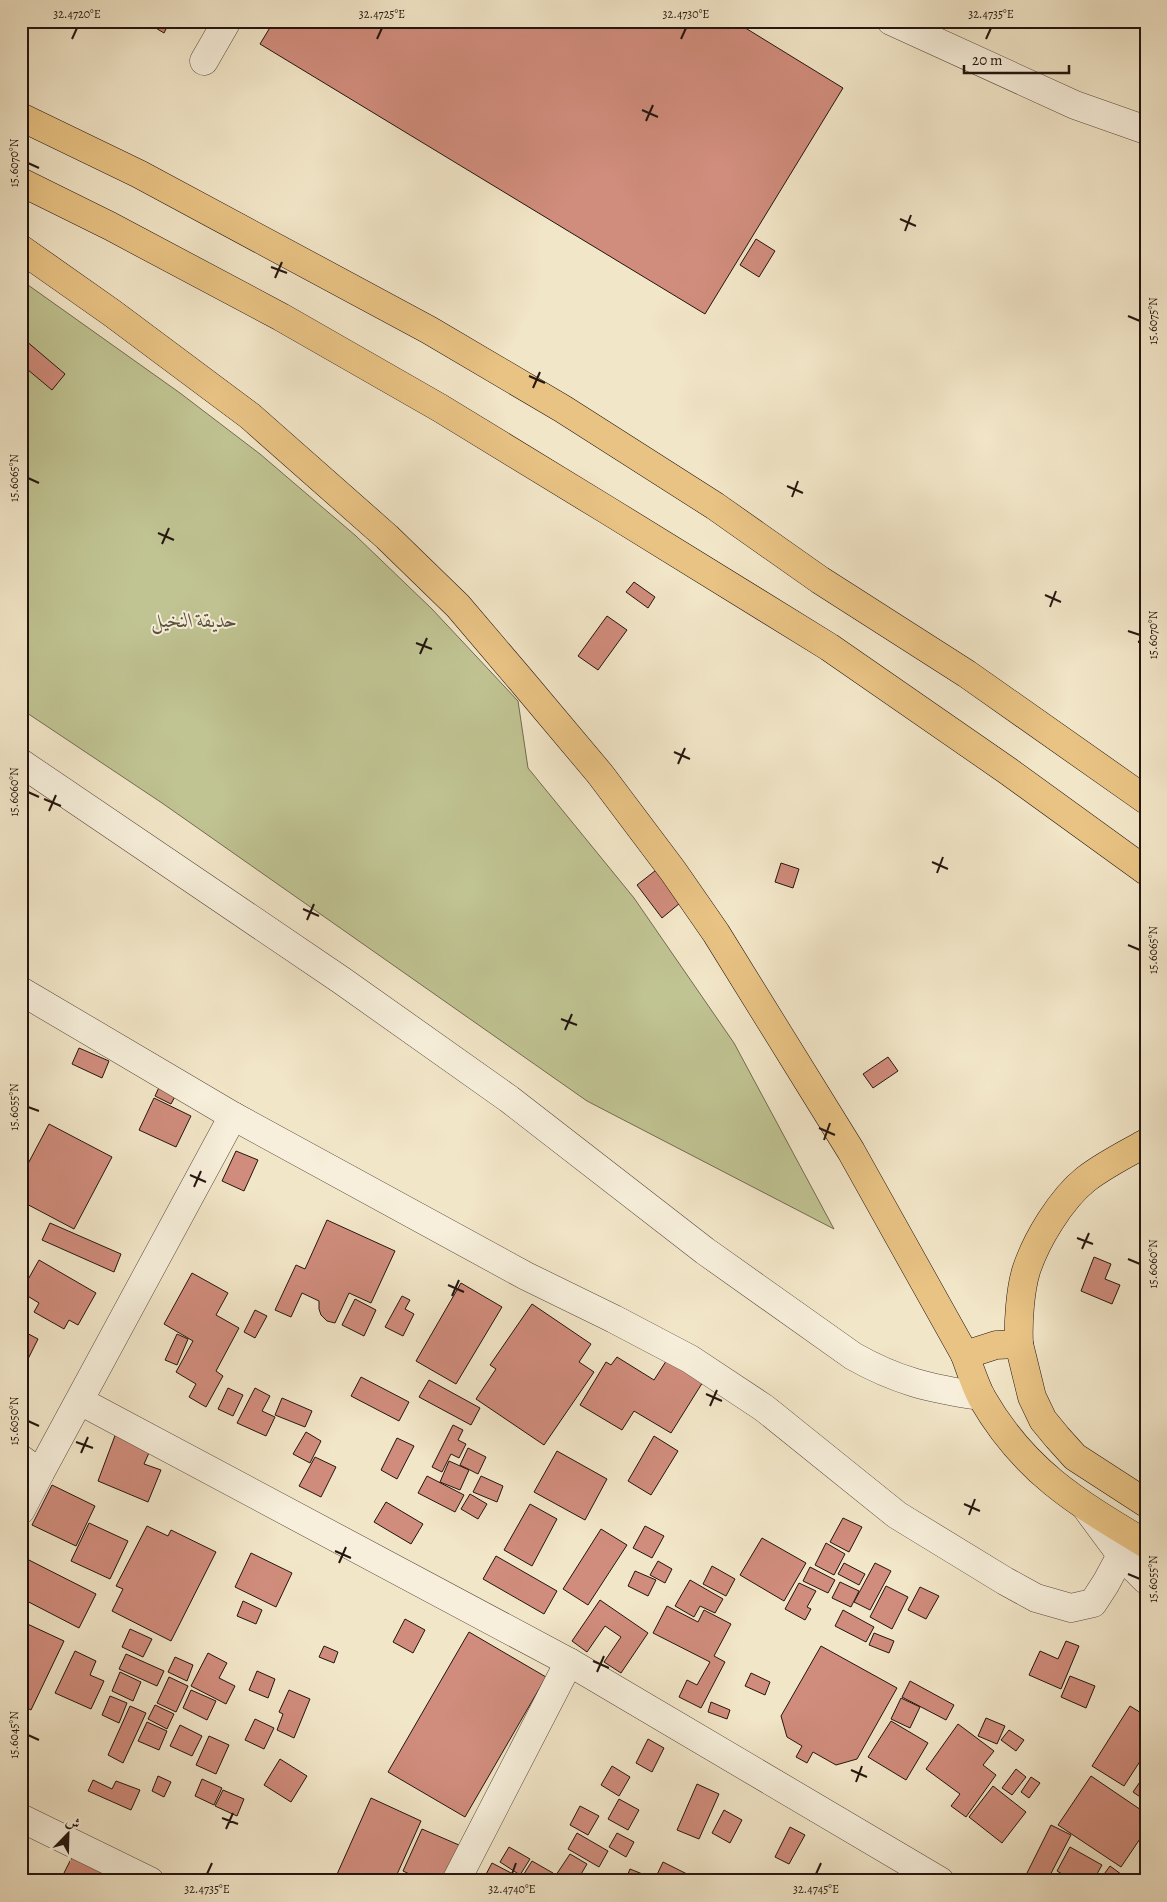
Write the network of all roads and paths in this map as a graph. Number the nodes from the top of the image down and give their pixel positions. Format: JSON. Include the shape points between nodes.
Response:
{"nodes":[{"id":1,"x":227,"y":21,"type":"edge"},
{"id":2,"x":891,"y":21,"type":"edge"},
{"id":3,"x":204,"y":61,"type":"dead end"},
{"id":4,"x":21,"y":116,"type":"edge"},
{"id":5,"x":1146,"y":130,"type":"edge"},
{"id":6,"x":21,"y":182,"type":"edge"},
{"id":7,"x":21,"y":250,"type":"edge"},
{"id":8,"x":21,"y":763,"type":"edge"},
{"id":9,"x":1146,"y":800,"type":"edge"},
{"id":10,"x":1146,"y":871,"type":"edge"},
{"id":11,"x":21,"y":991,"type":"edge"},
{"id":12,"x":233,"y":1116,"type":"junction"},
{"id":13,"x":1146,"y":1143,"type":"edge"},
{"id":14,"x":1019,"y":1344,"type":"junction"},
{"id":15,"x":965,"y":1355,"type":"junction"},
{"id":16,"x":981,"y":1396,"type":"junction"},
{"id":17,"x":80,"y":1401,"type":"junction"},
{"id":18,"x":31,"y":1466,"type":"edge"},
{"id":19,"x":1146,"y":1503,"type":"edge"},
{"id":20,"x":1087,"y":1509,"type":"junction"},
{"id":21,"x":21,"y":1510,"type":"edge"},
{"id":22,"x":1146,"y":1544,"type":"edge"},
{"id":23,"x":1121,"y":1555,"type":"junction"},
{"id":24,"x":1146,"y":1580,"type":"edge"},
{"id":25,"x":569,"y":1662,"type":"junction"},
{"id":26,"x":21,"y":1818,"type":"edge"},
{"id":27,"x":150,"y":1881,"type":"edge"},
{"id":28,"x":456,"y":1881,"type":"edge"},
{"id":29,"x":940,"y":1881,"type":"edge"}],
"edges":[{"from":1,"to":3,"type":"street"},
{"from":2,"to":5,"type":"street","via":[[1075,105]]},
{"from":4,"to":9,"type":"main road","via":[[148,179],[385,306],[562,409],[715,506],[820,580],[967,674]]},
{"from":6,"to":10,"type":"main road","via":[[281,317],[507,449],[829,647]]},
{"from":7,"to":15,"type":"main road","via":[[250,416],[387,537],[458,606],[600,774],[716,933],[851,1151]]},
{"from":8,"to":16,"type":"street","via":[[333,974],[510,1099],[705,1251],[853,1356],[906,1381],[941,1391]]},
{"from":11,"to":12,"type":"street"},
{"from":12,"to":17,"type":"street"},
{"from":12,"to":23,"type":"street","via":[[526,1276],[690,1359],[764,1408],[897,1515],[1036,1598],[1070,1608],[1093,1603]]},
{"from":13,"to":14,"type":"main road","via":[[1087,1178],[1066,1199],[1043,1235],[1026,1272]]},
{"from":14,"to":15,"type":"main road","via":[[996,1345]]},
{"from":14,"to":19,"type":"main road","via":[[1032,1397],[1057,1437],[1075,1457]]},
{"from":15,"to":16,"type":"main road"},
{"from":16,"to":20,"type":"main road","via":[[1006,1436],[1039,1472]]},
{"from":17,"to":18,"type":"street"},
{"from":17,"to":25,"type":"street"},
{"from":18,"to":21,"type":"street"},
{"from":20,"to":22,"type":"main road"},
{"from":20,"to":23,"type":"street"},
{"from":23,"to":24,"type":"street"},
{"from":25,"to":28,"type":"street"},
{"from":25,"to":29,"type":"street"},
{"from":26,"to":27,"type":"street"}]}
